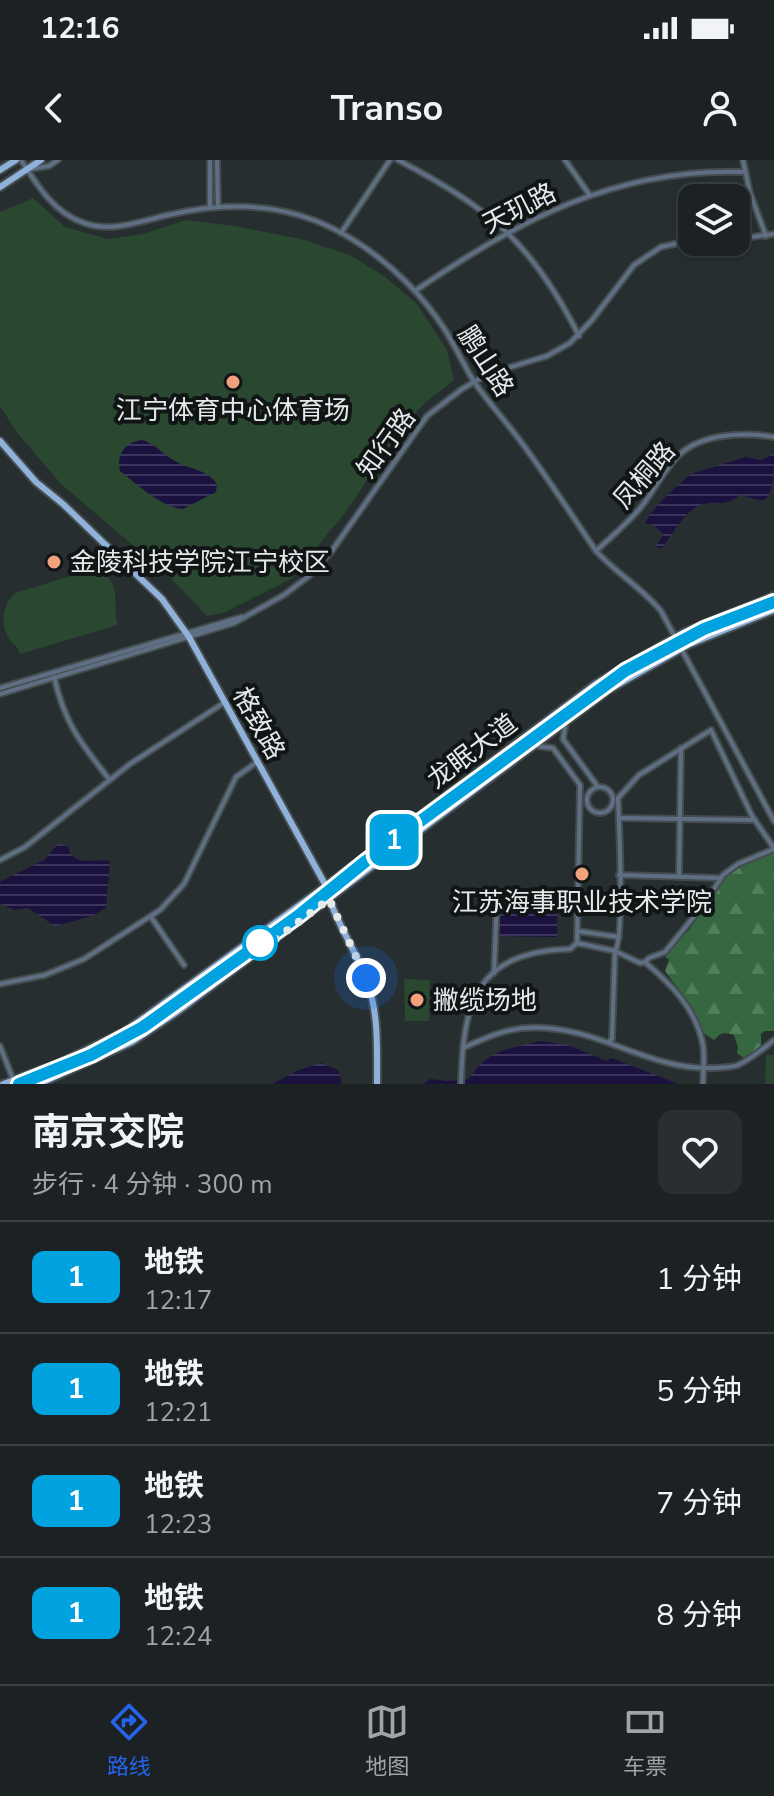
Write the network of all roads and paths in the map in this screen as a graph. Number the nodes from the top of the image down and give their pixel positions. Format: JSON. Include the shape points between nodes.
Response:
{"nodes":[{"id":1,"x":18,"y":160,"type":"edge"},
{"id":2,"x":41,"y":160,"type":"edge"},
{"id":3,"x":58,"y":160,"type":"edge"},
{"id":4,"x":210,"y":160,"type":"edge"},
{"id":5,"x":217,"y":160,"type":"edge"},
{"id":6,"x":390,"y":160,"type":"edge"},
{"id":7,"x":398,"y":160,"type":"edge"},
{"id":8,"x":565,"y":160,"type":"edge"},
{"id":9,"x":743,"y":160,"type":"edge"},
{"id":10,"x":0,"y":170,"type":"edge"},
{"id":11,"x":27,"y":170,"type":"junction"},
{"id":12,"x":745,"y":172,"type":"junction"},
{"id":13,"x":0,"y":187,"type":"edge"},
{"id":14,"x":589,"y":195,"type":"junction"},
{"id":15,"x":218,"y":206,"type":"junction"},
{"id":16,"x":210,"y":207,"type":"junction"},
{"id":17,"x":508,"y":231,"type":"junction"},
{"id":18,"x":341,"y":233,"type":"junction"},
{"id":19,"x":774,"y":234,"type":"edge"},
{"id":20,"x":766,"y":236,"type":"junction"},
{"id":21,"x":750,"y":238,"type":"edge"},
{"id":22,"x":678,"y":243,"type":"edge"},
{"id":23,"x":415,"y":291,"type":"junction"},
{"id":24,"x":579,"y":336,"type":"junction"},
{"id":25,"x":474,"y":382,"type":"junction"},
{"id":26,"x":774,"y":437,"type":"edge"},
{"id":27,"x":0,"y":441,"type":"edge"},
{"id":28,"x":596,"y":551,"type":"junction"},
{"id":29,"x":774,"y":596,"type":"edge"},
{"id":30,"x":774,"y":610,"type":"edge"},
{"id":31,"x":187,"y":635,"type":"junction"},
{"id":32,"x":676,"y":637,"type":"junction"},
{"id":33,"x":682,"y":648,"type":"junction"},
{"id":34,"x":54,"y":677,"type":"junction"},
{"id":35,"x":0,"y":691,"type":"edge"},
{"id":36,"x":225,"y":702,"type":"junction"},
{"id":37,"x":566,"y":722,"type":"junction"},
{"id":38,"x":534,"y":745,"type":"junction"},
{"id":39,"x":681,"y":748,"type":"junction"},
{"id":40,"x":257,"y":762,"type":"junction"},
{"id":41,"x":109,"y":780,"type":"junction"},
{"id":42,"x":598,"y":787,"type":"junction"},
{"id":43,"x":615,"y":798,"type":"junction"},
{"id":44,"x":580,"y":799,"type":"junction"},
{"id":45,"x":587,"y":799,"type":"junction"},
{"id":46,"x":619,"y":818,"type":"junction"},
{"id":47,"x":680,"y":819,"type":"junction"},
{"id":48,"x":755,"y":820,"type":"junction"},
{"id":49,"x":774,"y":821,"type":"edge"},
{"id":50,"x":774,"y":848,"type":"edge"},
{"id":51,"x":0,"y":860,"type":"edge"},
{"id":52,"x":619,"y":875,"type":"junction"},
{"id":53,"x":679,"y":876,"type":"junction"},
{"id":54,"x":721,"y":878,"type":"junction"},
{"id":55,"x":326,"y":886,"type":"junction"},
{"id":56,"x":578,"y":897,"type":"junction"},
{"id":57,"x":329,"y":899,"type":"junction"},
{"id":58,"x":151,"y":917,"type":"junction"},
{"id":59,"x":577,"y":931,"type":"junction"},
{"id":60,"x":619,"y":937,"type":"junction"},
{"id":61,"x":577,"y":943,"type":"junction"},
{"id":62,"x":615,"y":951,"type":"junction"},
{"id":63,"x":645,"y":962,"type":"junction"},
{"id":64,"x":184,"y":965,"type":"dead end"},
{"id":65,"x":494,"y":973,"type":"junction"},
{"id":66,"x":0,"y":984,"type":"edge"},
{"id":67,"x":774,"y":1040,"type":"edge"},
{"id":68,"x":609,"y":1042,"type":"junction"},
{"id":69,"x":0,"y":1046,"type":"edge"},
{"id":70,"x":462,"y":1049,"type":"junction"},
{"id":71,"x":703,"y":1068,"type":"junction"},
{"id":72,"x":14,"y":1082,"type":"edge"},
{"id":73,"x":3,"y":1084,"type":"edge"},
{"id":74,"x":39,"y":1084,"type":"edge"},
{"id":75,"x":377,"y":1084,"type":"edge"},
{"id":76,"x":461,"y":1084,"type":"edge"},
{"id":77,"x":703,"y":1084,"type":"edge"}],
"edges":[{"from":1,"to":10,"type":"main road"},
{"from":1,"to":11,"type":"street","name":"鹏山路"},
{"from":2,"to":11,"type":"main road"},
{"from":3,"to":11,"type":"street"},
{"from":4,"to":16,"type":"street"},
{"from":5,"to":15,"type":"street"},
{"from":6,"to":18,"type":"street"},
{"from":7,"to":17,"type":"street","via":[[466,198]]},
{"from":8,"to":14,"type":"street"},
{"from":9,"to":12,"type":"street"},
{"from":11,"to":13,"type":"main road"},
{"from":11,"to":16,"type":"street","name":"鹏山路","via":[[62,212],[97,227]]},
{"from":12,"to":14,"type":"street","name":"天玑路","via":[[681,175]]},
{"from":12,"to":20,"type":"street"},
{"from":14,"to":17,"type":"street","name":"天玑路"},
{"from":15,"to":16,"type":"street","name":"鹏山路"},
{"from":15,"to":18,"type":"street","name":"鹏山路","via":[[275,210]]},
{"from":17,"to":23,"type":"street","name":"天玑路"},
{"from":17,"to":24,"type":"street","via":[[546,276]]},
{"from":18,"to":23,"type":"street","name":"鹏山路"},
{"from":19,"to":20,"type":"street"},
{"from":20,"to":21,"type":"street"},
{"from":22,"to":24,"type":"street","name":"知行路","via":[[661,247],[634,265]]},
{"from":23,"to":25,"type":"street","name":"鹏山路","via":[[444,328]]},
{"from":24,"to":25,"type":"street","name":"知行路","via":[[547,356]]},
{"from":25,"to":28,"type":"street","name":"鹏山路"},
{"from":25,"to":31,"type":"street","name":"知行路","via":[[427,416],[309,576],[244,617]]},
{"from":26,"to":28,"type":"street","name":"凤桐路","via":[[720,437],[681,454],[637,512]]},
{"from":27,"to":31,"type":"main road","name":"格致路","via":[[36,482],[162,599]]},
{"from":28,"to":32,"type":"street","name":"鹏山路","via":[[645,591]]},
{"from":29,"to":32,"type":"main road","name":"龙眠大道"},
{"from":30,"to":33,"type":"main road","name":"龙眠大道"},
{"from":31,"to":34,"type":"street","name":"知行路"},
{"from":31,"to":35,"type":"street","name":"知行路"},
{"from":31,"to":36,"type":"main road","name":"格致路"},
{"from":32,"to":33,"type":"street","name":"鹏山路"},
{"from":32,"to":55,"type":"main road","name":"龙眠大道","via":[[597,683]]},
{"from":33,"to":37,"type":"main road","name":"龙眠大道"},
{"from":33,"to":49,"type":"street","name":"鹏山路"},
{"from":34,"to":35,"type":"street","name":"知行路"},
{"from":34,"to":41,"type":"street","via":[[74,735]]},
{"from":36,"to":40,"type":"main road","name":"格致路"},
{"from":36,"to":41,"type":"street"},
{"from":37,"to":38,"type":"main road","name":"龙眠大道"},
{"from":37,"to":42,"type":"street","via":[[563,739]]},
{"from":38,"to":44,"type":"street","via":[[553,748],[580,785]]},
{"from":38,"to":57,"type":"main road","name":"龙眠大道"},
{"from":39,"to":43,"type":"street"},
{"from":39,"to":47,"type":"street"},
{"from":39,"to":48,"type":"street","via":[[711,730]]},
{"from":40,"to":55,"type":"main road","name":"格致路"},
{"from":40,"to":58,"type":"street","via":[[236,777],[184,884]]},
{"from":41,"to":51,"type":"street","via":[[25,847]]},
{"from":42,"to":43,"type":"street"},
{"from":42,"to":45,"type":"street"},
{"from":43,"to":45,"type":"street","via":[[601,812],[590,808]]},
{"from":43,"to":46,"type":"street"},
{"from":44,"to":45,"type":"street"},
{"from":44,"to":56,"type":"street"},
{"from":46,"to":47,"type":"street"},
{"from":46,"to":52,"type":"street"},
{"from":47,"to":48,"type":"street"},
{"from":47,"to":53,"type":"street"},
{"from":48,"to":50,"type":"street"},
{"from":50,"to":54,"type":"street"},
{"from":52,"to":53,"type":"street"},
{"from":52,"to":60,"type":"street"},
{"from":53,"to":54,"type":"street"},
{"from":54,"to":63,"type":"street","via":[[665,952]]},
{"from":55,"to":57,"type":"main road","name":"格致路"},
{"from":55,"to":72,"type":"main road","name":"龙眠大道","via":[[124,1032]]},
{"from":56,"to":59,"type":"street"},
{"from":56,"to":65,"type":"street","via":[[497,897]]},
{"from":57,"to":74,"type":"main road","name":"龙眠大道","via":[[145,1034]]},
{"from":57,"to":75,"type":"main road","name":"格致路","via":[[372,996]]},
{"from":58,"to":64,"type":"street"},
{"from":58,"to":66,"type":"street","via":[[84,959],[45,975]]},
{"from":59,"to":60,"type":"street"},
{"from":59,"to":61,"type":"street"},
{"from":60,"to":62,"type":"street"},
{"from":61,"to":62,"type":"street"},
{"from":61,"to":65,"type":"street","via":[[570,949],[524,955]]},
{"from":62,"to":63,"type":"street"},
{"from":62,"to":68,"type":"street"},
{"from":63,"to":71,"type":"street","via":[[688,1007],[704,1048]]},
{"from":65,"to":70,"type":"street","via":[[467,1014]]},
{"from":67,"to":71,"type":"street","via":[[735,1066]]},
{"from":68,"to":70,"type":"street","via":[[545,1027],[495,1033]]},
{"from":68,"to":71,"type":"street","via":[[653,1060]]},
{"from":69,"to":72,"type":"street"},
{"from":70,"to":76,"type":"street"},
{"from":71,"to":77,"type":"street"},
{"from":72,"to":73,"type":"main road","name":"龙眠大道"}]}
